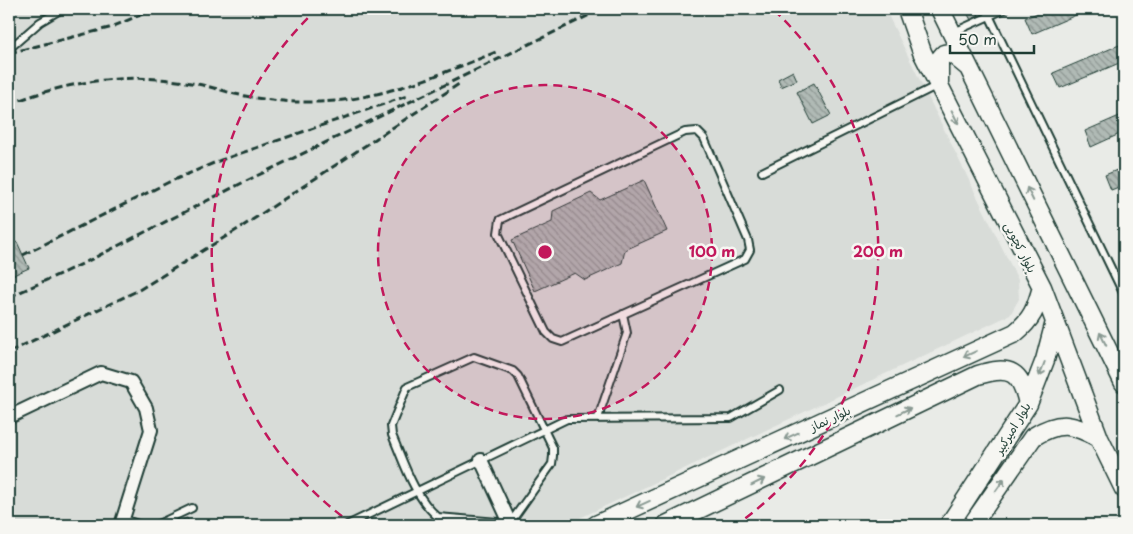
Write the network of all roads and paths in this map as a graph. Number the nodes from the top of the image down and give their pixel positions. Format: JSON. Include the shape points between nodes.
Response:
{"nodes":[{"id":1,"x":62,"y":9,"type":"edge"},
{"id":2,"x":907,"y":9,"type":"edge"},
{"id":3,"x":940,"y":9,"type":"edge"},
{"id":4,"x":986,"y":9,"type":"edge"},
{"id":5,"x":1005,"y":9,"type":"edge"},
{"id":6,"x":990,"y":16,"type":"junction"},
{"id":7,"x":952,"y":33,"type":"junction"},
{"id":8,"x":9,"y":49,"type":"edge"},
{"id":9,"x":968,"y":67,"type":"junction"},
{"id":10,"x":939,"y":85,"type":"junction"},
{"id":11,"x":762,"y":172,"type":"dead end"},
{"id":12,"x":1042,"y":287,"type":"junction"},
{"id":13,"x":1124,"y":295,"type":"edge"},
{"id":14,"x":623,"y":314,"type":"junction"},
{"id":15,"x":1055,"y":322,"type":"junction"},
{"id":16,"x":1124,"y":383,"type":"edge"},
{"id":17,"x":780,"y":390,"type":"dead end"},
{"id":18,"x":1028,"y":404,"type":"junction"},
{"id":19,"x":9,"y":417,"type":"edge"},
{"id":20,"x":598,"y":418,"type":"junction"},
{"id":21,"x":544,"y":429,"type":"junction"},
{"id":22,"x":1099,"y":438,"type":"junction"},
{"id":23,"x":481,"y":460,"type":"junction"},
{"id":24,"x":718,"y":470,"type":"junction"},
{"id":25,"x":686,"y":484,"type":"junction"},
{"id":26,"x":1124,"y":489,"type":"edge"},
{"id":27,"x":417,"y":492,"type":"junction"},
{"id":28,"x":729,"y":496,"type":"junction"},
{"id":29,"x":192,"y":508,"type":"dead end"},
{"id":30,"x":703,"y":508,"type":"junction"},
{"id":31,"x":122,"y":522,"type":"edge"},
{"id":32,"x":511,"y":524,"type":"edge"},
{"id":33,"x":141,"y":525,"type":"edge"},
{"id":34,"x":156,"y":525,"type":"edge"},
{"id":35,"x":347,"y":525,"type":"edge"},
{"id":36,"x":596,"y":525,"type":"edge"},
{"id":37,"x":666,"y":525,"type":"edge"},
{"id":38,"x":949,"y":525,"type":"edge"},
{"id":39,"x":972,"y":525,"type":"edge"}],
"edges":[{"from":1,"to":8,"type":"lane","via":[[40,22]]},
{"from":2,"to":10,"type":"main road","name":"بلوار کچویی","via":[[922,52]]},
{"from":3,"to":7,"type":"main road"},
{"from":4,"to":6,"type":"lane"},
{"from":5,"to":6,"type":"lane"},
{"from":6,"to":7,"type":"lane"},
{"from":6,"to":13,"type":"lane"},
{"from":7,"to":9,"type":"main road"},
{"from":9,"to":10,"type":"main road","via":[[951,53],[944,54],[938,60]]},
{"from":16,"to":9,"type":"main road","one_way":true},
{"from":10,"to":11,"type":"lane"},
{"from":10,"to":12,"type":"main road","name":"بلوار کچویی","one_way":true},
{"from":12,"to":15,"type":"main road","name":"بلوار کچویی"},
{"from":12,"to":24,"type":"main road","name":"بلوار نماز","one_way":true,"via":[[1028,322],[1014,333]]},
{"from":14,"to":14,"type":"lane","via":[[745,259],[750,250],[704,138],[697,131],[685,132],[500,220],[498,224],[498,233],[546,332],[553,339],[562,342]]},
{"from":14,"to":20,"type":"lane","via":[[627,333]]},
{"from":15,"to":18,"type":"main road","name":"بلوار امیرکبیر","one_way":true},
{"from":15,"to":22,"type":"main road","name":"بلوار کچویی"},
{"from":17,"to":20,"type":"lane","via":[[731,418]]},
{"from":28,"to":18,"type":"main road","name":"بلوار نماز","one_way":true,"via":[[996,369],[1009,371],[1018,378],[1024,386]]},
{"from":18,"to":38,"type":"main road","name":"بلوار امیرکبیر"},
{"from":19,"to":31,"type":"street","via":[[100,373],[131,382],[146,408],[151,430]]},
{"from":20,"to":21,"type":"lane","via":[[567,419]]},
{"from":21,"to":23,"type":"lane"},
{"from":21,"to":27,"type":"lane","via":[[518,376],[513,371],[474,358],[407,387],[391,426]]},
{"from":21,"to":32,"type":"lane","via":[[553,448],[552,464]]},
{"from":22,"to":26,"type":"main road","name":"بلوار کچویی"},
{"from":39,"to":22,"type":"main road","name":"بلوار امیرکبیر","one_way":true,"via":[[1033,437],[1060,425],[1077,426]]},
{"from":23,"to":27,"type":"lane"},
{"from":23,"to":32,"type":"street"},
{"from":24,"to":25,"type":"main road","name":"بلوار نماز"},
{"from":24,"to":28,"type":"main road","via":[[714,478],[715,487]]},
{"from":25,"to":30,"type":"main road","via":[[704,491]]},
{"from":25,"to":36,"type":"main road","name":"بلوار نماز","one_way":true},
{"from":27,"to":32,"type":"lane","via":[[438,517]]},
{"from":27,"to":35,"type":"lane"},
{"from":28,"to":30,"type":"main road","name":"بلوار نماز"},
{"from":29,"to":34,"type":"lane"},
{"from":30,"to":37,"type":"main road","name":"بلوار نماز"},
{"from":31,"to":33,"type":"lane"}]}
